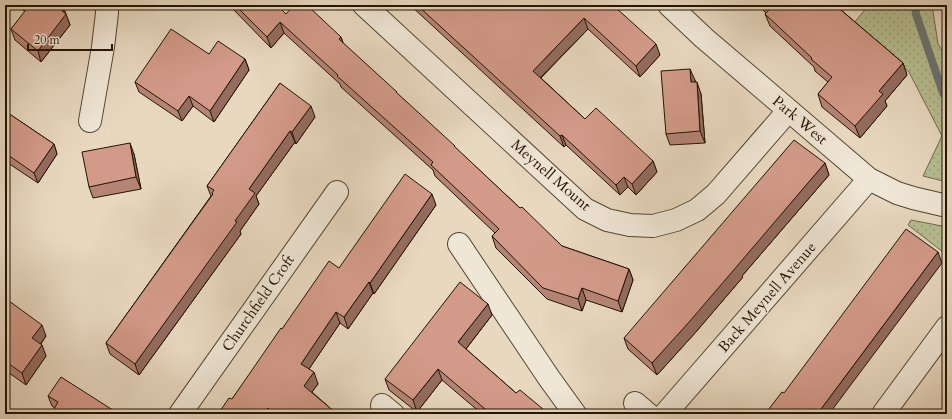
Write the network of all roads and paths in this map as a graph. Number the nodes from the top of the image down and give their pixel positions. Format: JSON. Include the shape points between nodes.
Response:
{"nodes":[{"id":1,"x":107,"y":5,"type":"edge"},
{"id":2,"x":364,"y":5,"type":"edge"},
{"id":3,"x":670,"y":5,"type":"edge"},
{"id":4,"x":788,"y":110,"type":"junction"},
{"id":5,"x":90,"y":120,"type":"dead end"},
{"id":6,"x":869,"y":179,"type":"junction"},
{"id":7,"x":337,"y":192,"type":"dead end"},
{"id":8,"x":947,"y":206,"type":"edge"},
{"id":9,"x":459,"y":244,"type":"dead end"},
{"id":10,"x":947,"y":327,"type":"edge"},
{"id":11,"x":180,"y":414,"type":"edge"},
{"id":12,"x":575,"y":414,"type":"edge"},
{"id":13,"x":665,"y":414,"type":"edge"},
{"id":14,"x":884,"y":414,"type":"edge"}],
"edges":[{"from":1,"to":5,"type":"street","via":[[103,47]]},
{"from":2,"to":4,"type":"street","name":"Meynell Mount","via":[[585,209],[606,220],[622,224],[653,226],[676,220],[697,210],[716,194]]},
{"from":3,"to":4,"type":"street","name":"Park West","via":[[704,38]]},
{"from":4,"to":6,"type":"street","name":"Park West"},
{"from":6,"to":8,"type":"street","name":"Park West","via":[[897,193]]},
{"from":6,"to":13,"type":"street","name":"Back Meynell Avenue"},
{"from":7,"to":11,"type":"street","name":"Churchfield Croft"},
{"from":9,"to":12,"type":"street"},
{"from":10,"to":14,"type":"street"}]}
